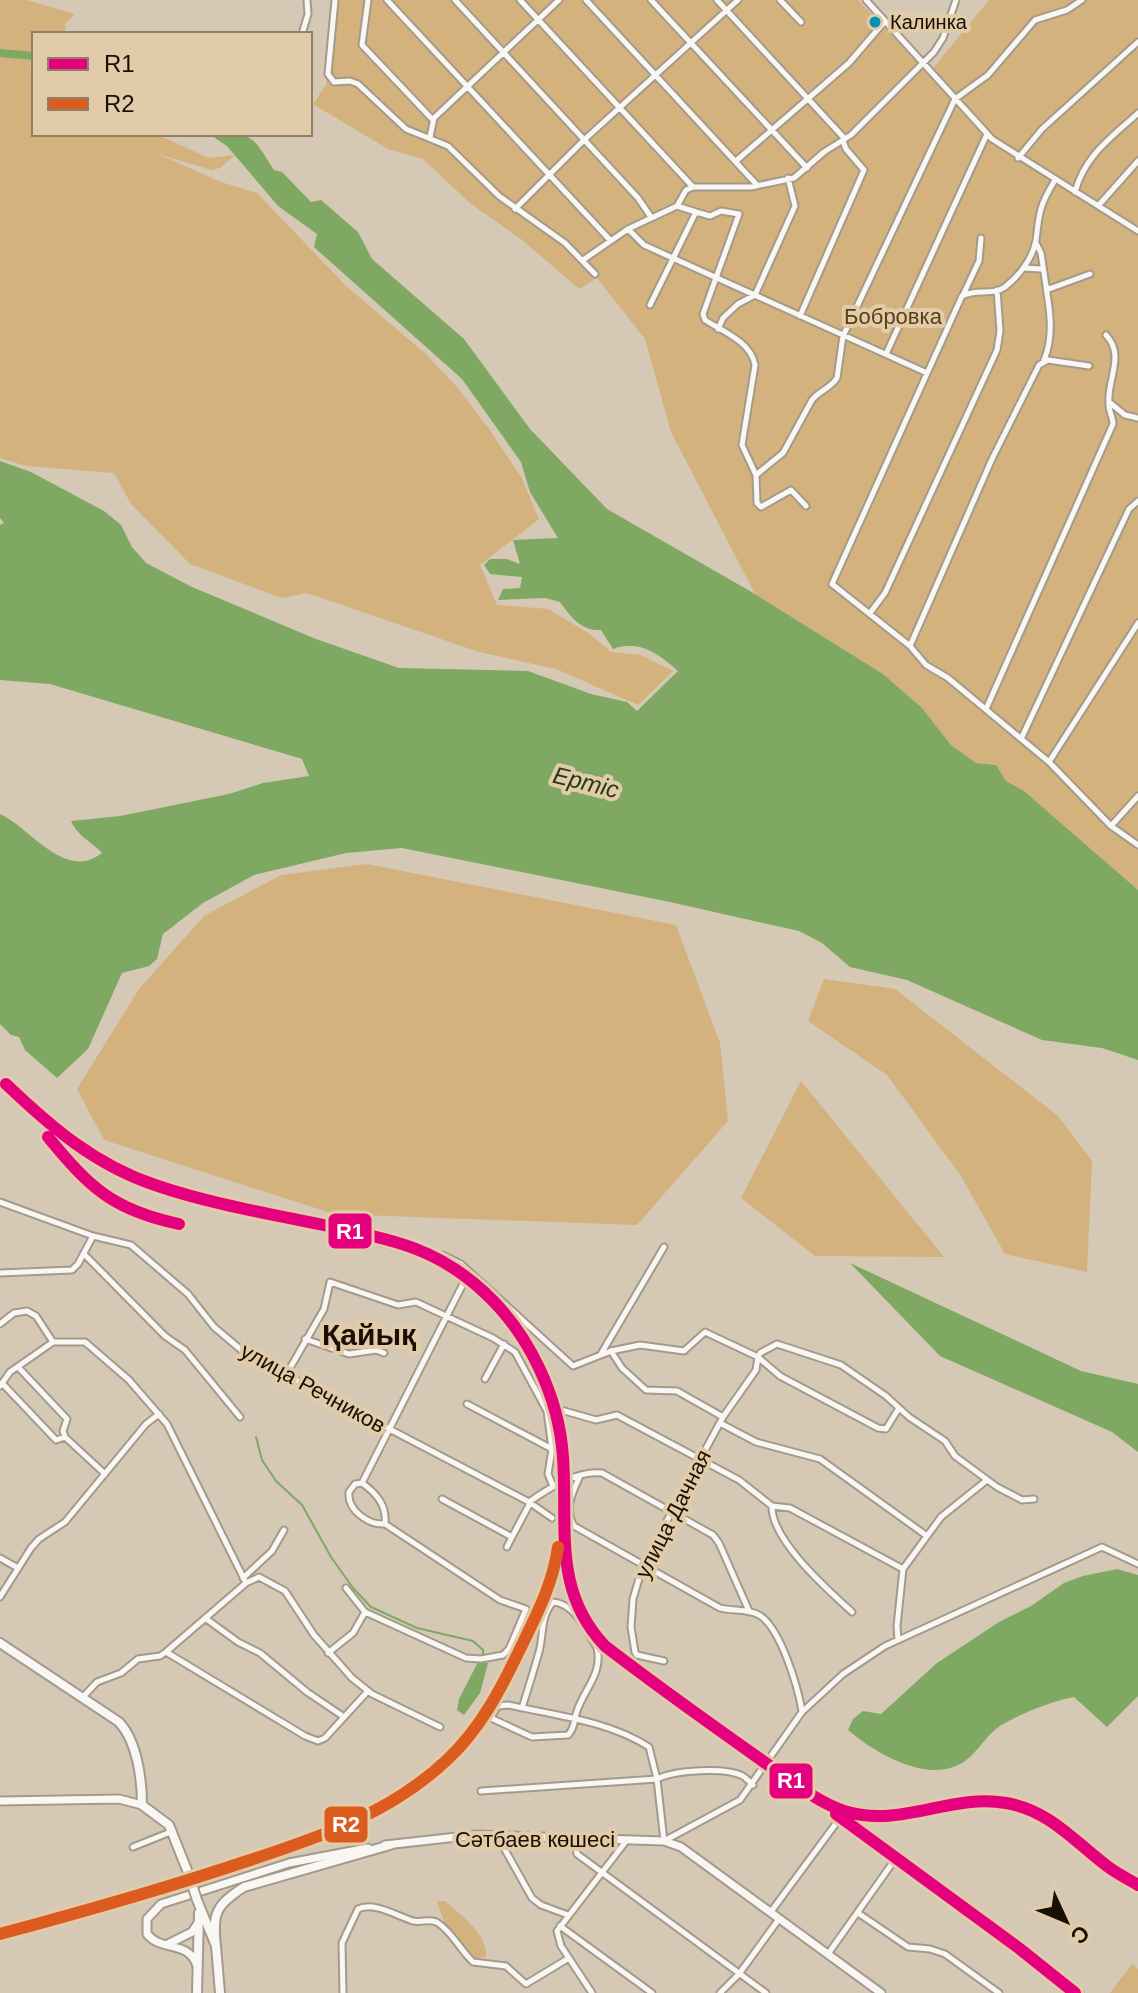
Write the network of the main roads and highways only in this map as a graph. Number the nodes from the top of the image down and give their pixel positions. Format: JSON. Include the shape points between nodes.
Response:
{"nodes":[{"id":1,"x":0,"y":1643,"type":"edge"},
{"id":2,"x":0,"y":1801,"type":"edge"},
{"id":3,"x":142,"y":1805,"type":"junction"},
{"id":4,"x":390,"y":1845,"type":"junction"},
{"id":5,"x":198,"y":1904,"type":"junction"},
{"id":6,"x":199,"y":1921,"type":"junction"},
{"id":7,"x":168,"y":1944,"type":"junction"},
{"id":8,"x":216,"y":1946,"type":"junction"},
{"id":9,"x":197,"y":1947,"type":"junction"},
{"id":10,"x":197,"y":1968,"type":"junction"},
{"id":11,"x":197,"y":1993,"type":"edge"},
{"id":12,"x":220,"y":1993,"type":"edge"},
{"id":13,"x":881,"y":1993,"type":"edge"}],
"edges":[{"from":1,"to":3,"type":"highway","via":[[126,1730]]},
{"from":2,"to":3,"type":"main road","via":[[119,1799]]},
{"from":3,"to":5,"type":"highway","bridge":true,"via":[[173,1831]]},
{"from":4,"to":7,"type":"main road","name":"Сәтбаев көшесі","via":[[289,1863],[161,1904],[145,1928],[150,1939]]},
{"from":4,"to":8,"type":"highway","via":[[244,1887],[219,1907]]},
{"from":4,"to":13,"type":"main road","name":"Сәтбаев көшесі","via":[[475,1835],[664,1841],[681,1847]]},
{"from":5,"to":6,"type":"highway"},
{"from":5,"to":8,"type":"highway"},
{"from":6,"to":7,"type":"main road","via":[[192,1932]]},
{"from":6,"to":9,"type":"highway"},
{"from":7,"to":10,"type":"main road","name":"Сәтбаев көшесі","via":[[186,1950]]},
{"from":8,"to":9,"type":"highway","via":[[206,1940]]},
{"from":8,"to":12,"type":"highway"},
{"from":9,"to":10,"type":"highway"},
{"from":10,"to":11,"type":"highway"}]}
